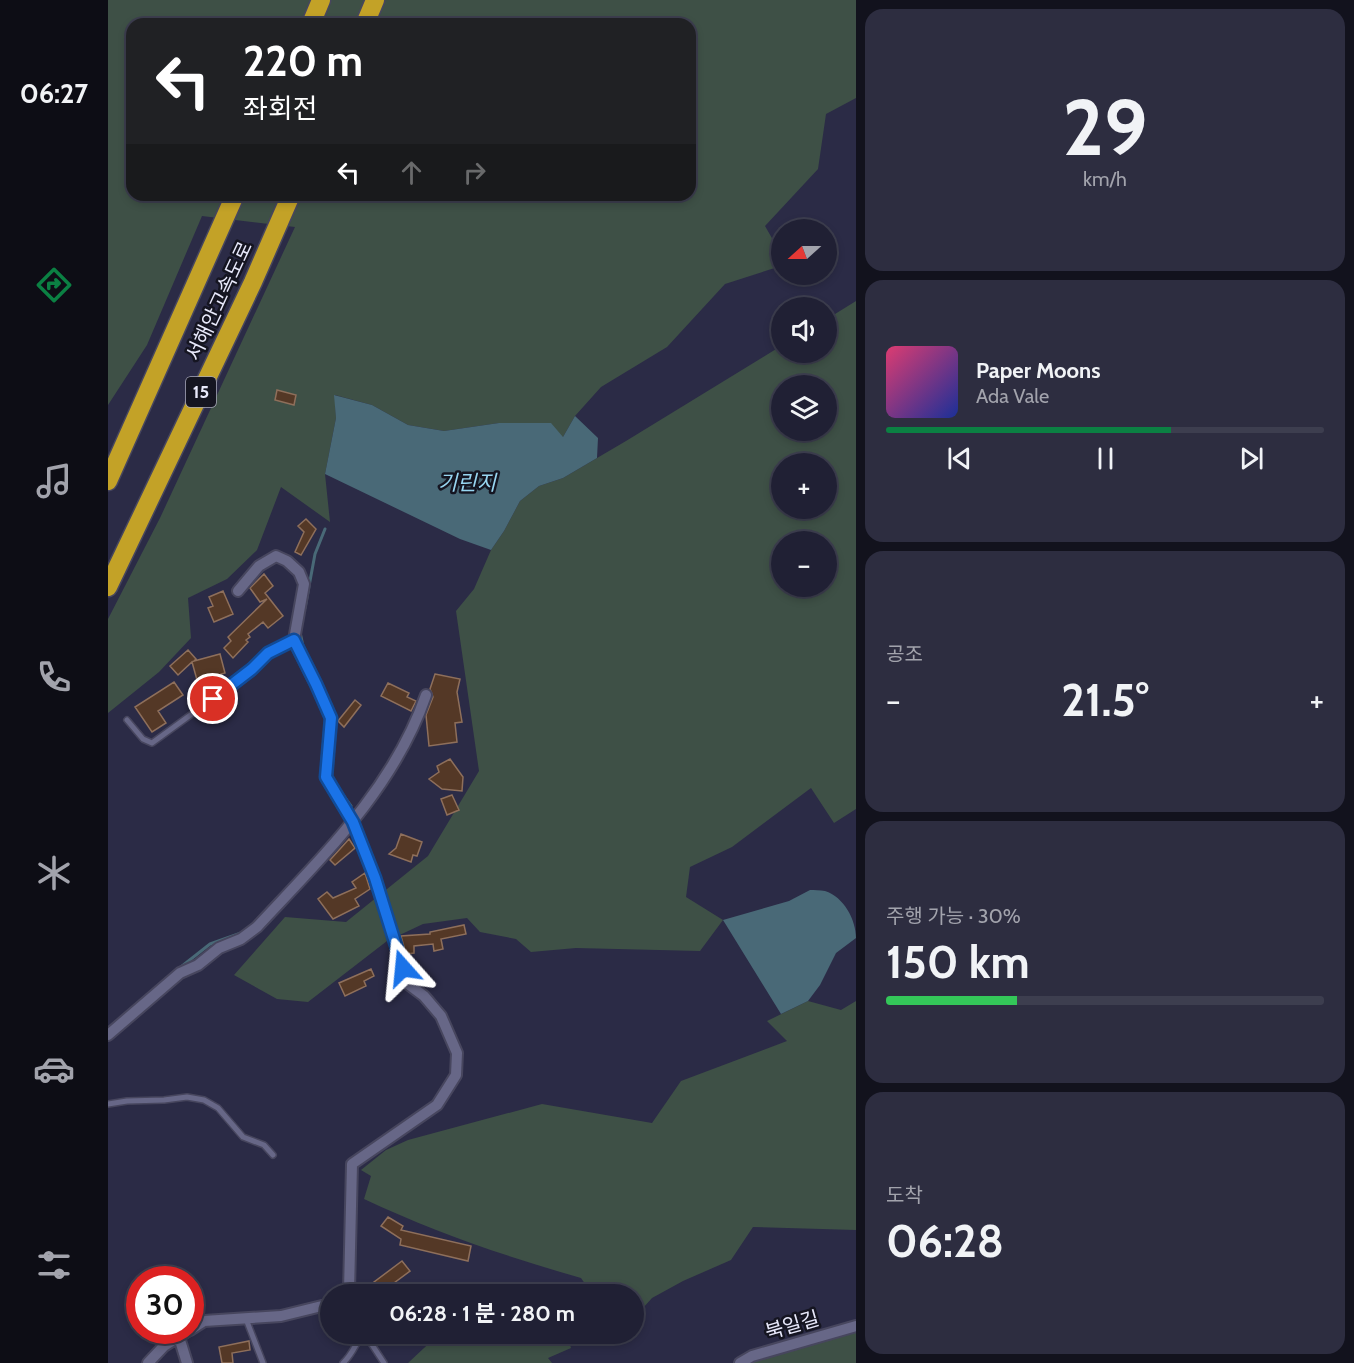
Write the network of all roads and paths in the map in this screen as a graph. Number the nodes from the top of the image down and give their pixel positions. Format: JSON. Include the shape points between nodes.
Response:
{"nodes":[{"id":1,"x":321,"y":0,"type":"edge"},
{"id":2,"x":375,"y":0,"type":"edge"},
{"id":3,"x":313,"y":18,"type":"edge"},
{"id":4,"x":368,"y":18,"type":"edge"},
{"id":5,"x":232,"y":201,"type":"edge"},
{"id":6,"x":288,"y":201,"type":"edge"},
{"id":7,"x":108,"y":481,"type":"edge"},
{"id":8,"x":108,"y":586,"type":"edge"},
{"id":9,"x":238,"y":591,"type":"dead end"},
{"id":10,"x":294,"y":640,"type":"junction"},
{"id":11,"x":426,"y":695,"type":"dead end"},
{"id":12,"x":127,"y":720,"type":"dead end"},
{"id":13,"x":353,"y":822,"type":"junction"},
{"id":14,"x":108,"y":1035,"type":"edge"},
{"id":15,"x":108,"y":1104,"type":"edge"},
{"id":16,"x":273,"y":1155,"type":"dead end"},
{"id":17,"x":350,"y":1284,"type":"edge"},
{"id":18,"x":320,"y":1306,"type":"edge"},
{"id":19,"x":246,"y":1319,"type":"junction"},
{"id":20,"x":204,"y":1321,"type":"edge"},
{"id":21,"x":856,"y":1326,"type":"edge"},
{"id":22,"x":167,"y":1344,"type":"edge"},
{"id":23,"x":181,"y":1344,"type":"edge"},
{"id":24,"x":355,"y":1344,"type":"edge"},
{"id":25,"x":371,"y":1344,"type":"edge"},
{"id":26,"x":148,"y":1363,"type":"edge"},
{"id":27,"x":188,"y":1363,"type":"edge"},
{"id":28,"x":263,"y":1363,"type":"edge"},
{"id":29,"x":344,"y":1363,"type":"edge"},
{"id":30,"x":384,"y":1363,"type":"edge"},
{"id":31,"x":740,"y":1363,"type":"edge"}],
"edges":[{"from":1,"to":3,"type":"highway"},
{"from":2,"to":4,"type":"highway"},
{"from":5,"to":7,"type":"highway","name":"서해안고속도로","number":"15"},
{"from":6,"to":8,"type":"highway","name":"서해안고속도로","number":"15"},
{"from":9,"to":10,"type":"street","via":[[259,566],[276,556],[287,561],[299,572],[304,584]]},
{"from":10,"to":12,"type":"lane","via":[[268,653],[152,743],[143,739]]},
{"from":10,"to":13,"type":"street","via":[[331,718],[326,777]]},
{"from":11,"to":13,"type":"street","via":[[403,747]]},
{"from":13,"to":14,"type":"street","via":[[257,927],[180,973]]},
{"from":13,"to":17,"type":"street","via":[[408,984],[441,1016],[457,1053],[456,1075],[437,1105],[352,1164]]},
{"from":15,"to":16,"type":"lane","via":[[187,1096],[204,1100],[218,1108],[243,1137],[264,1145]]},
{"from":18,"to":19,"type":"street"},
{"from":19,"to":20,"type":"street"},
{"from":19,"to":28,"type":"lane"},
{"from":21,"to":31,"type":"street","name":"북일길","via":[[752,1356]]},
{"from":22,"to":26,"type":"street"},
{"from":23,"to":27,"type":"street"},
{"from":24,"to":29,"type":"lane"},
{"from":25,"to":30,"type":"lane"}]}
